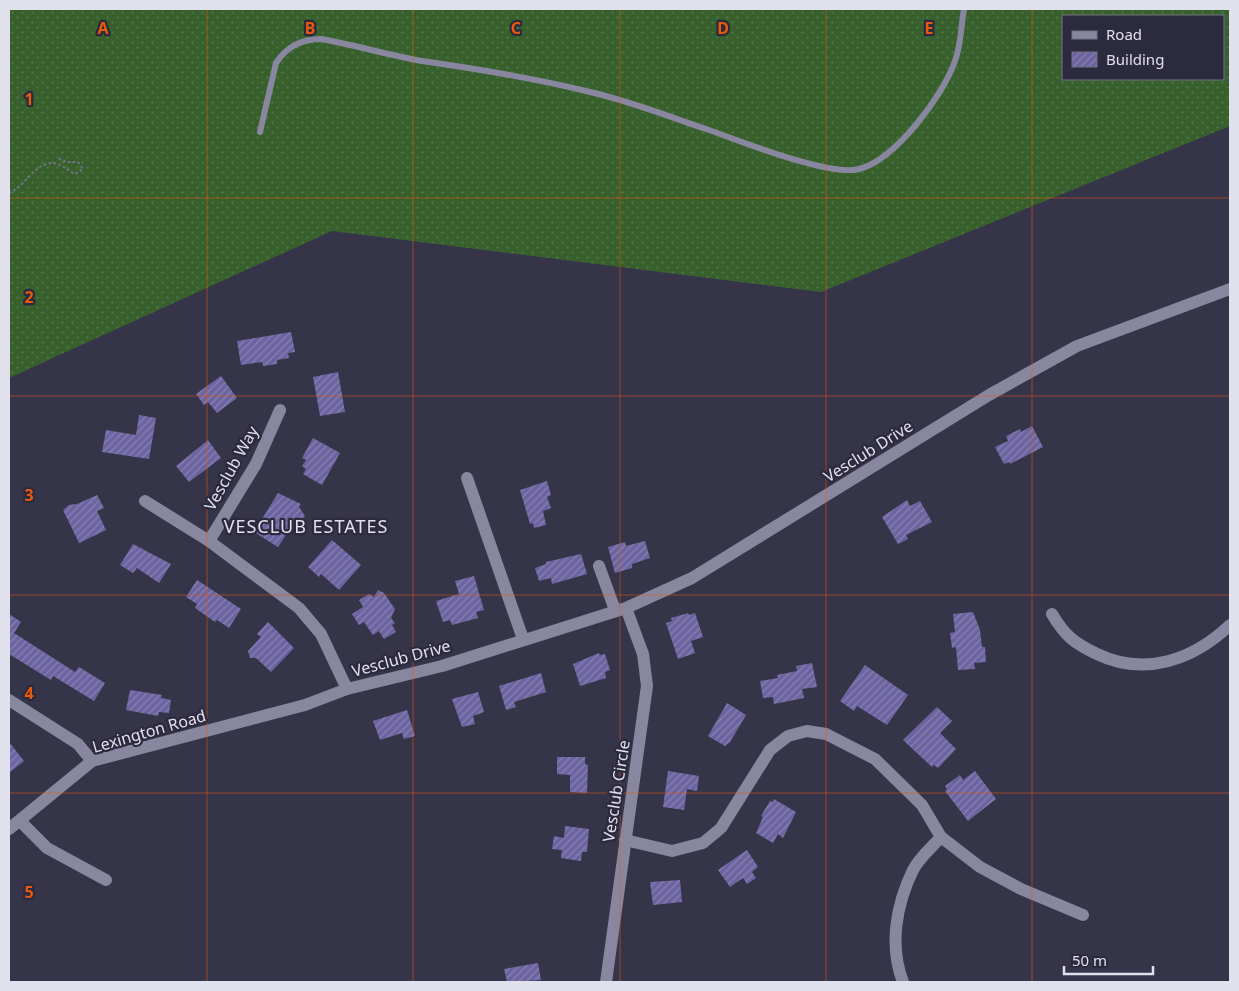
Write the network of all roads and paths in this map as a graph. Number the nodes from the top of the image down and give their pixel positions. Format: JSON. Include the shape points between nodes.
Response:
{"nodes":[{"id":1,"x":964,"y":9,"type":"edge"},
{"id":2,"x":260,"y":132,"type":"dead end"},
{"id":3,"x":58,"y":158,"type":"dead end"},
{"id":4,"x":9,"y":193,"type":"edge"},
{"id":5,"x":1230,"y":289,"type":"edge"},
{"id":6,"x":280,"y":410,"type":"dead end"},
{"id":7,"x":467,"y":478,"type":"dead end"},
{"id":8,"x":145,"y":501,"type":"dead end"},
{"id":9,"x":209,"y":541,"type":"junction"},
{"id":10,"x":599,"y":566,"type":"dead end"},
{"id":11,"x":621,"y":609,"type":"junction"},
{"id":12,"x":1052,"y":614,"type":"dead end"},
{"id":13,"x":1230,"y":625,"type":"edge"},
{"id":14,"x":523,"y":639,"type":"junction"},
{"id":15,"x":347,"y":689,"type":"junction"},
{"id":16,"x":9,"y":700,"type":"edge"},
{"id":17,"x":288,"y":709,"type":"joint"},
{"id":18,"x":92,"y":762,"type":"junction"},
{"id":19,"x":20,"y":821,"type":"junction"},
{"id":20,"x":9,"y":829,"type":"edge"},
{"id":21,"x":941,"y":837,"type":"junction"},
{"id":22,"x":625,"y":840,"type":"junction"},
{"id":23,"x":106,"y":880,"type":"dead end"},
{"id":24,"x":1083,"y":915,"type":"dead end"},
{"id":25,"x":606,"y":982,"type":"edge"},
{"id":26,"x":903,"y":982,"type":"edge"}],
"edges":[{"from":1,"to":2,"type":"lane","via":[[955,60],[910,132],[883,158],[848,172],[767,150],[592,92],[321,39],[291,46],[282,53],[276,63]]},
{"from":3,"to":4,"type":"path","via":[[78,162],[83,169],[75,174],[61,164],[49,164]]},
{"from":5,"to":11,"type":"street","name":"Vesclub Drive","via":[[1077,346],[989,395],[692,578]]},
{"from":6,"to":9,"type":"street","name":"Vesclub Way","via":[[256,464]]},
{"from":7,"to":14,"type":"street"},
{"from":8,"to":9,"type":"street"},
{"from":9,"to":15,"type":"street","via":[[299,608],[321,634]]},
{"from":10,"to":11,"type":"street","name":"Vesclub Circle"},
{"from":11,"to":14,"type":"street","name":"Vesclub Drive"},
{"from":11,"to":22,"type":"street","name":"Vesclub Circle","via":[[643,654],[647,686]]},
{"from":12,"to":13,"type":"street","via":[[1061,630],[1075,644],[1116,663],[1156,665],[1179,659],[1213,641]]},
{"from":14,"to":15,"type":"street","name":"Vesclub Drive","via":[[442,666]]},
{"from":15,"to":17,"type":"street","name":"Vesclub Drive"},
{"from":16,"to":18,"type":"street","via":[[78,744]]},
{"from":17,"to":18,"type":"street","name":"Lexington Road"},
{"from":18,"to":19,"type":"street","name":"Lexington Road"},
{"from":19,"to":20,"type":"street","name":"Lexington Road"},
{"from":19,"to":23,"type":"street","via":[[47,848]]},
{"from":21,"to":22,"type":"street","via":[[922,805],[875,759],[826,734],[807,731],[788,736],[770,750],[721,828],[703,843],[672,851]]},
{"from":21,"to":24,"type":"street","via":[[980,867],[1021,889]]},
{"from":21,"to":26,"type":"street","via":[[914,868],[896,916],[896,963]]},
{"from":22,"to":25,"type":"street","name":"Vesclub Circle"}]}
